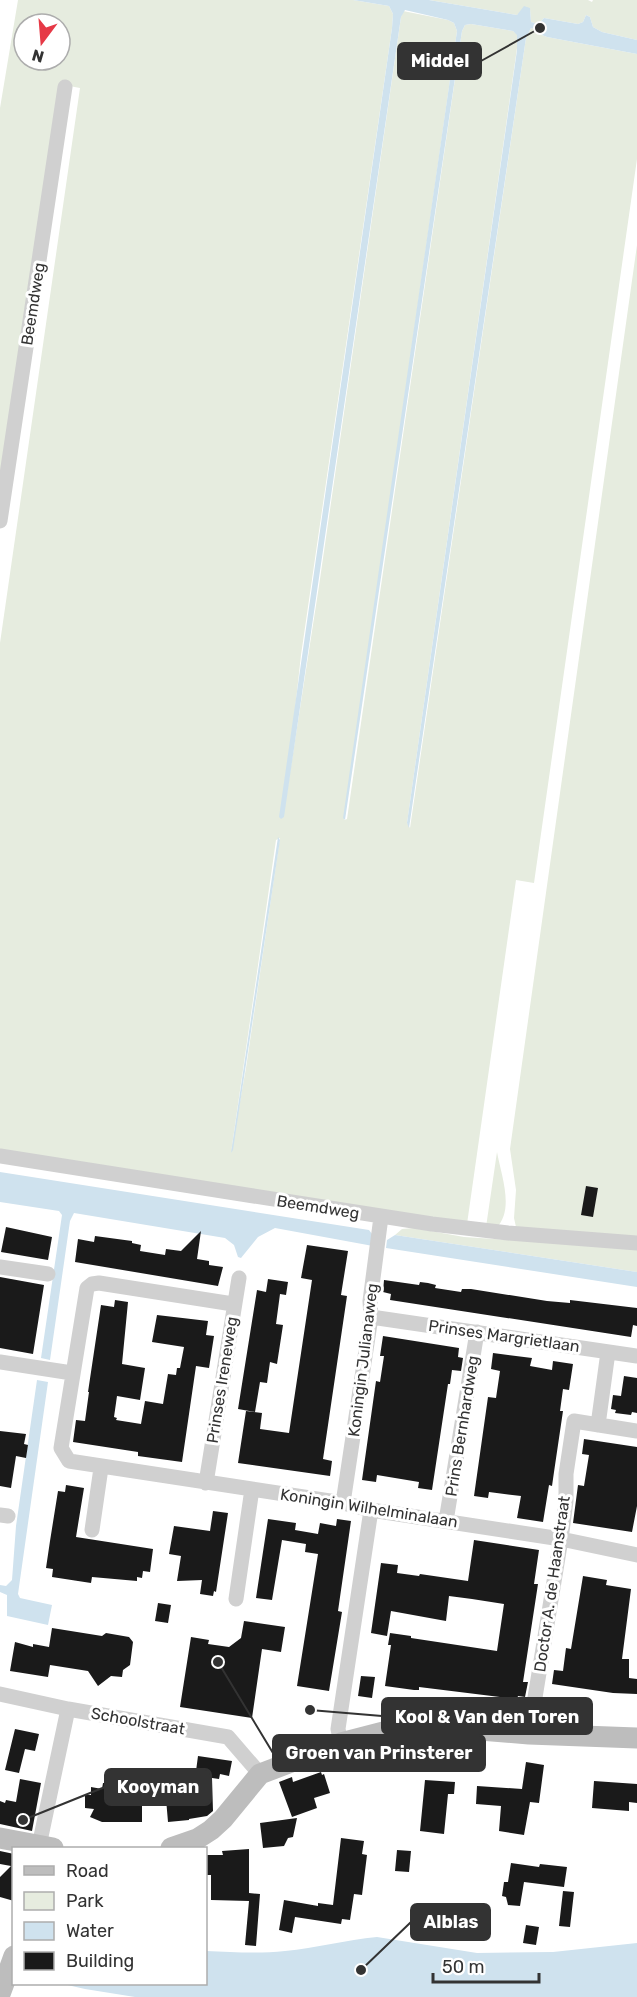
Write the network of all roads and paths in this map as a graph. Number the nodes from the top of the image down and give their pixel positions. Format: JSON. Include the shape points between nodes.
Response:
{"nodes":[{"id":1,"x":65,"y":87,"type":"dead end"},
{"id":2,"x":0,"y":521,"type":"edge"},
{"id":3,"x":0,"y":1156,"type":"edge"},
{"id":4,"x":381,"y":1217,"type":"junction"},
{"id":5,"x":637,"y":1244,"type":"edge"},
{"id":6,"x":0,"y":1267,"type":"edge"},
{"id":7,"x":48,"y":1274,"type":"dead end"},
{"id":8,"x":239,"y":1278,"type":"dead end"},
{"id":9,"x":233,"y":1304,"type":"junction"},
{"id":10,"x":371,"y":1317,"type":"junction"},
{"id":11,"x":477,"y":1332,"type":"junction"},
{"id":12,"x":608,"y":1352,"type":"junction"},
{"id":13,"x":637,"y":1356,"type":"edge"},
{"id":14,"x":0,"y":1362,"type":"edge"},
{"id":15,"x":72,"y":1373,"type":"junction"},
{"id":16,"x":598,"y":1425,"type":"junction"},
{"id":17,"x":637,"y":1431,"type":"edge"},
{"id":18,"x":101,"y":1467,"type":"junction"},
{"id":19,"x":206,"y":1483,"type":"junction"},
{"id":20,"x":252,"y":1489,"type":"junction"},
{"id":21,"x":343,"y":1503,"type":"junction"},
{"id":22,"x":370,"y":1510,"type":"junction"},
{"id":23,"x":447,"y":1521,"type":"junction"},
{"id":24,"x":92,"y":1530,"type":"dead end"},
{"id":25,"x":561,"y":1539,"type":"junction"},
{"id":26,"x":637,"y":1555,"type":"edge"},
{"id":27,"x":236,"y":1599,"type":"dead end"},
{"id":28,"x":0,"y":1694,"type":"edge"},
{"id":29,"x":68,"y":1709,"type":"junction"},
{"id":30,"x":529,"y":1734,"type":"junction"},
{"id":31,"x":637,"y":1738,"type":"edge"},
{"id":32,"x":341,"y":1743,"type":"junction"},
{"id":33,"x":260,"y":1774,"type":"junction"},
{"id":34,"x":0,"y":1838,"type":"edge"},
{"id":35,"x":47,"y":1847,"type":"edge"},
{"id":36,"x":174,"y":1847,"type":"edge"},
{"id":37,"x":11,"y":1964,"type":"edge"},
{"id":38,"x":0,"y":1994,"type":"edge"}],
"edges":[{"from":1,"to":2,"type":"street","name":"Beemdweg"},
{"from":3,"to":4,"type":"street","name":"Beemdweg"},
{"from":4,"to":5,"type":"street","name":"Beemdweg"},
{"from":4,"to":10,"type":"street","name":"Koningin Julianaweg"},
{"from":6,"to":7,"type":"street"},
{"from":8,"to":9,"type":"street","name":"Prinses Ireneweg"},
{"from":9,"to":15,"type":"street","via":[[92,1284],[85,1296]]},
{"from":9,"to":19,"type":"street","name":"Prinses Ireneweg"},
{"from":10,"to":11,"type":"street","name":"Prinses Margrietlaan"},
{"from":10,"to":21,"type":"street","name":"Koningin Julianaweg"},
{"from":11,"to":12,"type":"street","name":"Prinses Margrietlaan"},
{"from":11,"to":23,"type":"street","name":"Prins Bernhardweg"},
{"from":12,"to":13,"type":"street","name":"Prinses Margrietlaan"},
{"from":12,"to":16,"type":"street"},
{"from":14,"to":15,"type":"street"},
{"from":15,"to":18,"type":"street","name":"Koningin Wilhelminalaan","via":[[61,1448],[69,1461]]},
{"from":16,"to":17,"type":"street"},
{"from":16,"to":25,"type":"street","name":"Doctor A. de Haanstraat","via":[[574,1421]]},
{"from":18,"to":19,"type":"street","name":"Koningin Wilhelminalaan"},
{"from":18,"to":24,"type":"street"},
{"from":19,"to":20,"type":"street","name":"Koningin Wilhelminalaan"},
{"from":20,"to":21,"type":"street","name":"Koningin Wilhelminalaan"},
{"from":20,"to":27,"type":"street"},
{"from":21,"to":22,"type":"street","name":"Koningin Wilhelminalaan"},
{"from":22,"to":23,"type":"street","name":"Koningin Wilhelminalaan"},
{"from":22,"to":32,"type":"street","via":[[338,1729]]},
{"from":23,"to":25,"type":"street","name":"Koningin Wilhelminalaan"},
{"from":25,"to":26,"type":"street","name":"Koningin Wilhelminalaan"},
{"from":25,"to":30,"type":"street","name":"Doctor A. de Haanstraat"},
{"from":28,"to":29,"type":"street","name":"Schoolstraat"},
{"from":29,"to":33,"type":"street","name":"Schoolstraat","via":[[228,1737]]},
{"from":29,"to":35,"type":"street"},
{"from":30,"to":31,"type":"street"},
{"from":30,"to":32,"type":"street","via":[[403,1727]]},
{"from":32,"to":33,"type":"street"},
{"from":33,"to":36,"type":"street","via":[[211,1830]]},
{"from":34,"to":35,"type":"street"},
{"from":37,"to":38,"type":"street"}]}
